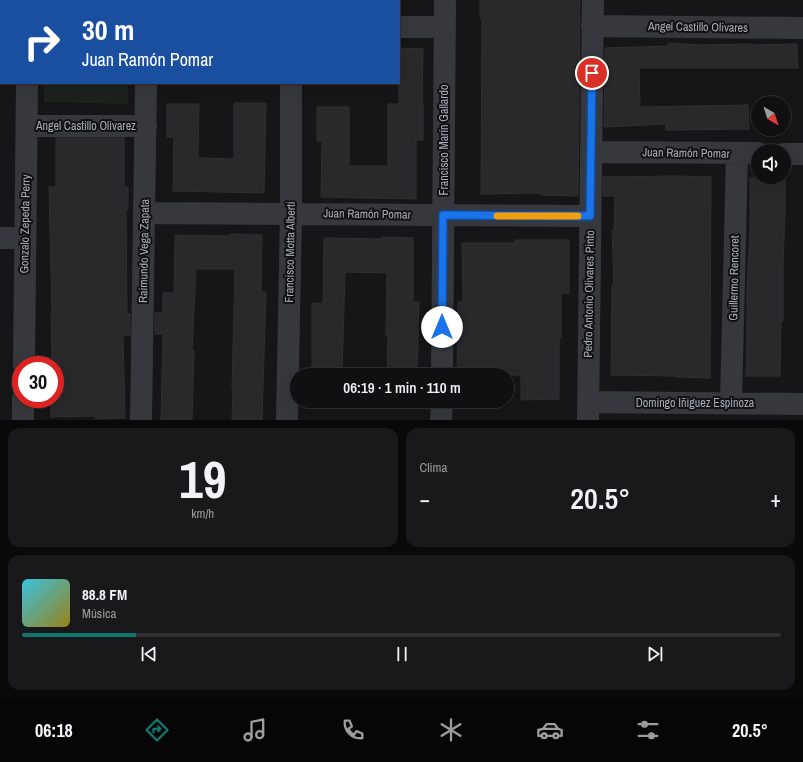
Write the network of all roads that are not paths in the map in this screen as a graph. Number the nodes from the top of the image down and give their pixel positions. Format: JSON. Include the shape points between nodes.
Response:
{"nodes":[{"id":1,"x":445,"y":0,"type":"edge"},
{"id":2,"x":593,"y":0,"type":"edge"},
{"id":3,"x":592,"y":26,"type":"junction"},
{"id":4,"x":445,"y":27,"type":"junction"},
{"id":5,"x":400,"y":28,"type":"edge"},
{"id":6,"x":803,"y":28,"type":"edge"},
{"id":7,"x":27,"y":84,"type":"edge"},
{"id":8,"x":146,"y":84,"type":"edge"},
{"id":9,"x":291,"y":84,"type":"edge"},
{"id":10,"x":27,"y":126,"type":"junction"},
{"id":11,"x":146,"y":126,"type":"junction"},
{"id":12,"x":591,"y":152,"type":"junction"},
{"id":13,"x":737,"y":153,"type":"junction"},
{"id":14,"x":751,"y":153,"type":"edge"},
{"id":15,"x":791,"y":154,"type":"edge"},
{"id":16,"x":803,"y":154,"type":"edge"},
{"id":17,"x":144,"y":213,"type":"junction"},
{"id":18,"x":291,"y":214,"type":"junction"},
{"id":19,"x":443,"y":215,"type":"junction"},
{"id":20,"x":590,"y":216,"type":"junction"},
{"id":21,"x":0,"y":238,"type":"edge"},
{"id":22,"x":25,"y":238,"type":"junction"},
{"id":23,"x":24,"y":356,"type":"edge"},
{"id":24,"x":442,"y":368,"type":"edge"},
{"id":25,"x":731,"y":403,"type":"junction"},
{"id":26,"x":803,"y":404,"type":"edge"},
{"id":27,"x":23,"y":408,"type":"edge"},
{"id":28,"x":442,"y":408,"type":"edge"},
{"id":29,"x":588,"y":411,"type":"edge"},
{"id":30,"x":23,"y":420,"type":"edge"},
{"id":31,"x":141,"y":420,"type":"edge"},
{"id":32,"x":287,"y":420,"type":"edge"},
{"id":33,"x":441,"y":420,"type":"edge"}],
"edges":[{"from":1,"to":4,"type":"street","name":"Francisco Marín Gallardo"},
{"from":2,"to":3,"type":"street","name":"Pedro Antonio Olivares Pinto"},
{"from":3,"to":6,"type":"street","name":"Angel Castillo Olivares"},
{"from":3,"to":12,"type":"street","name":"Pedro Antonio Olivares Pinto"},
{"from":4,"to":5,"type":"street"},
{"from":4,"to":19,"type":"street","name":"Francisco Marín Gallardo"},
{"from":7,"to":10,"type":"street","name":"Gonzalo Zepeda Perry"},
{"from":8,"to":11,"type":"street","name":"Raimundo Vega Zapata"},
{"from":9,"to":18,"type":"street","name":"Francisco Motta Alberti"},
{"from":10,"to":11,"type":"street","name":"Angel Castillo Olivarez"},
{"from":10,"to":22,"type":"street","name":"Gonzalo Zepeda Perry"},
{"from":11,"to":17,"type":"street","name":"Raimundo Vega Zapata"},
{"from":12,"to":13,"type":"street","name":"Juan Ramón Pomar"},
{"from":12,"to":20,"type":"street","name":"Pedro Antonio Olivares Pinto"},
{"from":13,"to":14,"type":"street","name":"Juan Ramón Pomar"},
{"from":13,"to":25,"type":"street","name":"Guillermo Rencoret"},
{"from":15,"to":16,"type":"street"},
{"from":17,"to":18,"type":"street","name":"Juan Ramón Pomar"},
{"from":17,"to":31,"type":"street","name":"Raimundo Vega Zapata"},
{"from":18,"to":19,"type":"street","name":"Juan Ramón Pomar"},
{"from":18,"to":32,"type":"street","name":"Francisco Motta Alberti"},
{"from":19,"to":20,"type":"street","name":"Juan Ramón Pomar"},
{"from":19,"to":24,"type":"street","name":"Francisco Marín Gallardo"},
{"from":20,"to":29,"type":"street","name":"Pedro Antonio Olivares Pinto"},
{"from":21,"to":22,"type":"street"},
{"from":22,"to":23,"type":"street","name":"Gonzalo Zepeda Perry"},
{"from":25,"to":26,"type":"street","name":"Domingo Iñiguez Espinoza"},
{"from":25,"to":29,"type":"street","name":"Domingo Iñiguez Espinoza"},
{"from":27,"to":30,"type":"street"},
{"from":28,"to":33,"type":"street"}]}
